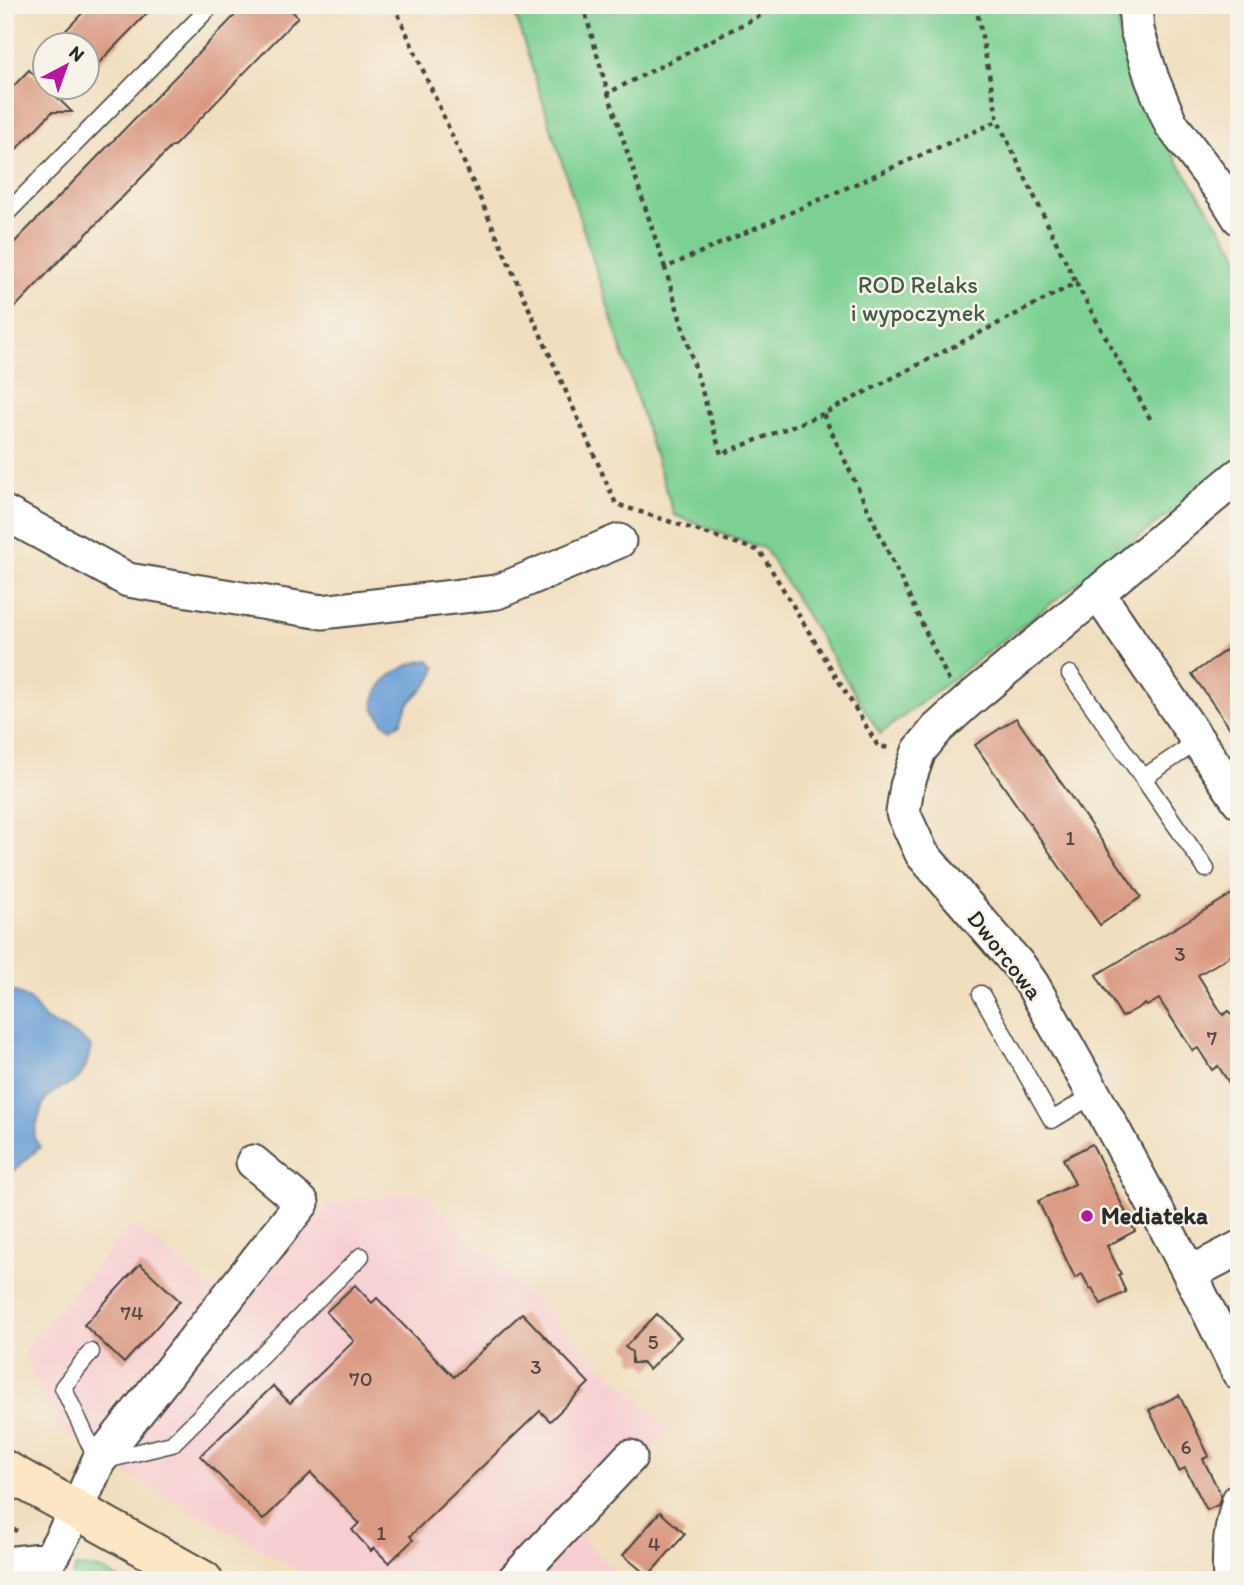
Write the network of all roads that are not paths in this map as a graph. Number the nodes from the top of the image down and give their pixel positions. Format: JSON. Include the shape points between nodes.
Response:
{"nodes":[{"id":1,"x":212,"y":5,"type":"edge"},
{"id":2,"x":1135,"y":5,"type":"edge"},
{"id":3,"x":5,"y":215,"type":"edge"},
{"id":4,"x":1239,"y":218,"type":"edge"},
{"id":5,"x":1239,"y":475,"type":"edge"},
{"id":6,"x":5,"y":513,"type":"edge"},
{"id":7,"x":619,"y":541,"type":"dead end"},
{"id":8,"x":1097,"y":592,"type":"junction"},
{"id":9,"x":1070,"y":674,"type":"dead end"},
{"id":10,"x":1198,"y":741,"type":"junction"},
{"id":11,"x":1143,"y":778,"type":"junction"},
{"id":12,"x":1239,"y":801,"type":"edge"},
{"id":13,"x":1206,"y":870,"type":"dead end"},
{"id":14,"x":981,"y":993,"type":"dead end"},
{"id":15,"x":1095,"y":1094,"type":"junction"},
{"id":16,"x":253,"y":1162,"type":"dead end"},
{"id":17,"x":1239,"y":1248,"type":"edge"},
{"id":18,"x":361,"y":1256,"type":"dead end"},
{"id":19,"x":1191,"y":1273,"type":"junction"},
{"id":20,"x":92,"y":1352,"type":"dead end"},
{"id":21,"x":1239,"y":1373,"type":"edge"},
{"id":22,"x":630,"y":1457,"type":"dead end"},
{"id":23,"x":97,"y":1462,"type":"junction"},
{"id":24,"x":5,"y":1470,"type":"edge"},
{"id":25,"x":1239,"y":1500,"type":"edge"},
{"id":26,"x":78,"y":1510,"type":"junction"},
{"id":27,"x":5,"y":1564,"type":"edge"},
{"id":28,"x":203,"y":1580,"type":"edge"},
{"id":29,"x":514,"y":1580,"type":"edge"},
{"id":30,"x":1230,"y":1580,"type":"edge"}],
"edges":[{"from":1,"to":3,"type":"lane"},
{"from":2,"to":4,"type":"street","via":[[1137,30],[1171,124]]},
{"from":5,"to":8,"type":"street","name":"Dworcowa"},
{"from":6,"to":7,"type":"street","via":[[128,580],[323,612],[497,592]]},
{"from":8,"to":10,"type":"street"},
{"from":8,"to":15,"type":"street","name":"Dworcowa","via":[[937,729],[919,751],[903,813],[922,854],[1021,968]]},
{"from":9,"to":11,"type":"lane"},
{"from":10,"to":11,"type":"lane"},
{"from":10,"to":12,"type":"street"},
{"from":11,"to":13,"type":"lane"},
{"from":14,"to":15,"type":"lane","via":[[1052,1120]]},
{"from":15,"to":19,"type":"street","name":"Dworcowa"},
{"from":16,"to":23,"type":"street","via":[[302,1203]]},
{"from":17,"to":19,"type":"street"},
{"from":18,"to":23,"type":"lane","via":[[172,1444]]},
{"from":19,"to":21,"type":"street","name":"Dworcowa"},
{"from":20,"to":23,"type":"lane","via":[[63,1387]]},
{"from":22,"to":29,"type":"street"},
{"from":23,"to":26,"type":"street"},
{"from":24,"to":26,"type":"main road"},
{"from":25,"to":30,"type":"street","via":[[1231,1530]]},
{"from":26,"to":27,"type":"street","via":[[51,1564]]},
{"from":26,"to":28,"type":"main road"}]}
